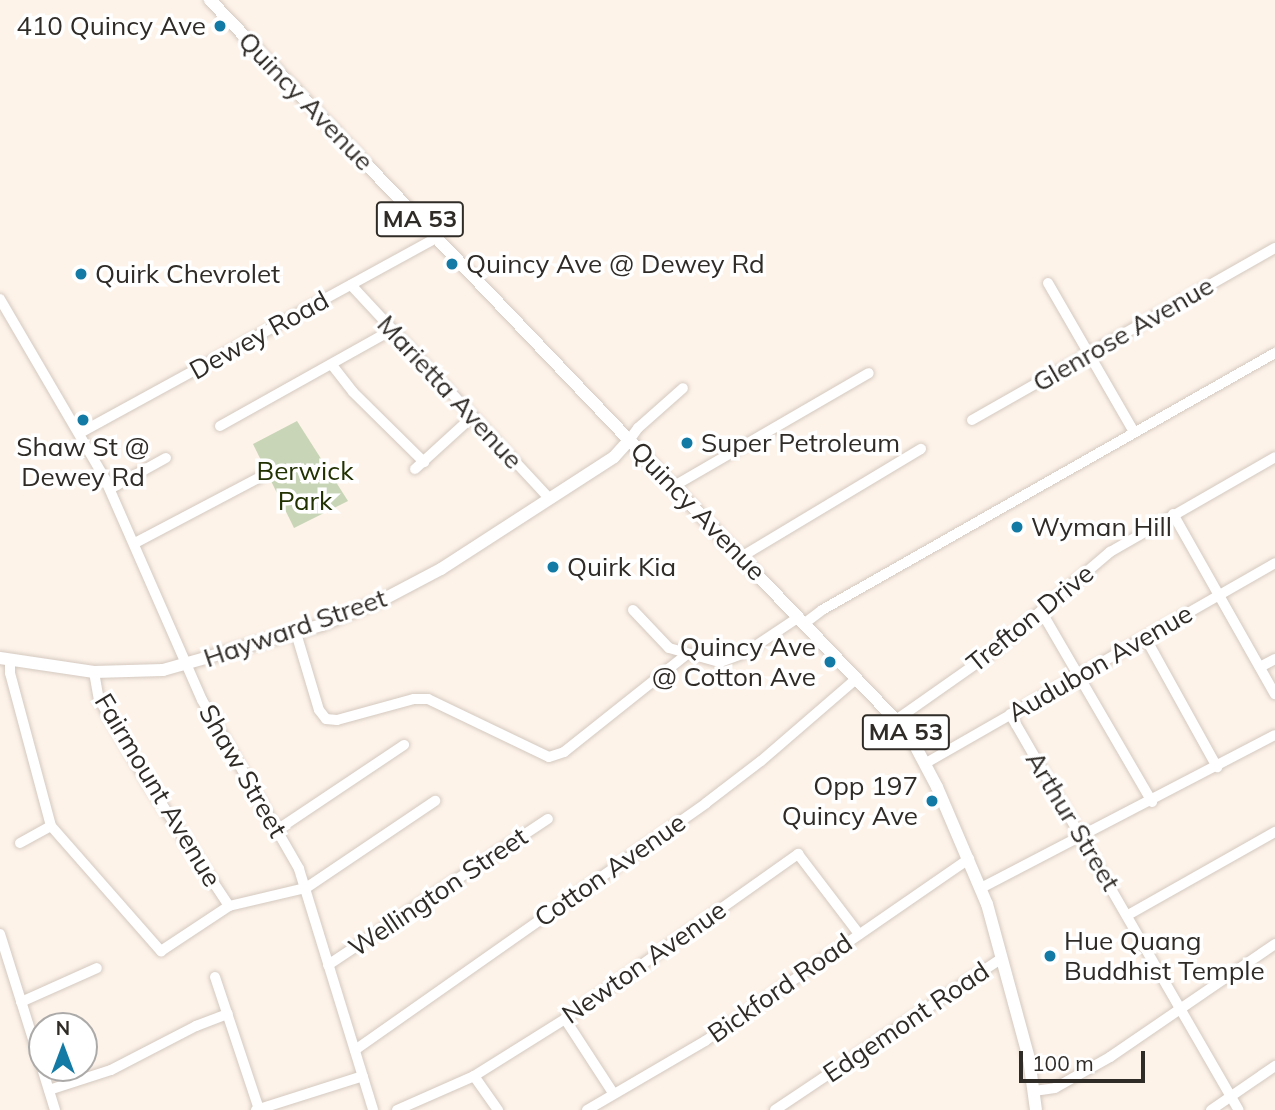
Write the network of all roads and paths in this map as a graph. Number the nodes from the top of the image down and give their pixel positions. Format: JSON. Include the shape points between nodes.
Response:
{"nodes":[{"id":1,"x":210,"y":0,"type":"edge"},
{"id":2,"x":438,"y":237,"type":"junction"},
{"id":3,"x":1275,"y":248,"type":"edge"},
{"id":4,"x":1048,"y":283,"type":"dead end"},
{"id":5,"x":351,"y":285,"type":"junction"},
{"id":6,"x":0,"y":299,"type":"edge"},
{"id":7,"x":392,"y":330,"type":"junction"},
{"id":8,"x":1088,"y":353,"type":"junction"},
{"id":9,"x":1275,"y":353,"type":"edge"},
{"id":10,"x":332,"y":365,"type":"junction"},
{"id":11,"x":869,"y":373,"type":"dead end"},
{"id":12,"x":682,"y":388,"type":"dead end"},
{"id":13,"x":472,"y":417,"type":"junction"},
{"id":14,"x":972,"y":420,"type":"dead end"},
{"id":15,"x":220,"y":426,"type":"dead end"},
{"id":16,"x":1134,"y":432,"type":"junction"},
{"id":17,"x":80,"y":433,"type":"junction"},
{"id":18,"x":630,"y":439,"type":"junction"},
{"id":19,"x":921,"y":449,"type":"dead end"},
{"id":20,"x":1275,"y":457,"type":"edge"},
{"id":21,"x":166,"y":458,"type":"dead end"},
{"id":22,"x":424,"y":462,"type":"junction"},
{"id":23,"x":415,"y":469,"type":"dead end"},
{"id":24,"x":262,"y":476,"type":"dead end"},
{"id":25,"x":674,"y":486,"type":"junction"},
{"id":26,"x":110,"y":489,"type":"junction"},
{"id":27,"x":550,"y":499,"type":"junction"},
{"id":28,"x":1173,"y":514,"type":"junction"},
{"id":29,"x":135,"y":543,"type":"junction"},
{"id":30,"x":741,"y":557,"type":"junction"},
{"id":31,"x":1275,"y":563,"type":"edge"},
{"id":32,"x":1218,"y":595,"type":"junction"},
{"id":33,"x":633,"y":610,"type":"dead end"},
{"id":34,"x":1041,"y":611,"type":"junction"},
{"id":35,"x":802,"y":620,"type":"junction"},
{"id":36,"x":296,"y":633,"type":"junction"},
{"id":37,"x":1145,"y":637,"type":"junction"},
{"id":38,"x":686,"y":655,"type":"junction"},
{"id":39,"x":5,"y":659,"type":"edge"},
{"id":40,"x":1275,"y":659,"type":"edge"},
{"id":41,"x":186,"y":666,"type":"junction"},
{"id":42,"x":1260,"y":667,"type":"junction"},
{"id":43,"x":93,"y":672,"type":"junction"},
{"id":44,"x":1079,"y":675,"type":"junction"},
{"id":45,"x":857,"y":678,"type":"junction"},
{"id":46,"x":1275,"y":694,"type":"edge"},
{"id":47,"x":1010,"y":714,"type":"junction"},
{"id":48,"x":896,"y":720,"type":"junction"},
{"id":49,"x":1275,"y":735,"type":"edge"},
{"id":50,"x":404,"y":745,"type":"dead end"},
{"id":51,"x":926,"y":763,"type":"junction"},
{"id":52,"x":1217,"y":767,"type":"junction"},
{"id":53,"x":435,"y":801,"type":"dead end"},
{"id":54,"x":1152,"y":802,"type":"junction"},
{"id":55,"x":548,"y":819,"type":"dead end"},
{"id":56,"x":51,"y":826,"type":"junction"},
{"id":57,"x":277,"y":830,"type":"junction"},
{"id":58,"x":1275,"y":832,"type":"edge"},
{"id":59,"x":1083,"y":837,"type":"junction"},
{"id":60,"x":20,"y":843,"type":"dead end"},
{"id":61,"x":969,"y":859,"type":"junction"},
{"id":62,"x":306,"y":888,"type":"junction"},
{"id":63,"x":981,"y":888,"type":"junction"},
{"id":64,"x":229,"y":906,"type":"junction"},
{"id":65,"x":1128,"y":915,"type":"junction"},
{"id":66,"x":0,"y":934,"type":"edge"},
{"id":67,"x":859,"y":934,"type":"junction"},
{"id":68,"x":1275,"y":944,"type":"edge"},
{"id":69,"x":1002,"y":958,"type":"junction"},
{"id":70,"x":328,"y":965,"type":"junction"},
{"id":71,"x":97,"y":968,"type":"dead end"},
{"id":72,"x":215,"y":977,"type":"dead end"},
{"id":73,"x":21,"y":1002,"type":"junction"},
{"id":74,"x":1182,"y":1009,"type":"junction"},
{"id":75,"x":228,"y":1014,"type":"junction"},
{"id":76,"x":565,"y":1020,"type":"junction"},
{"id":77,"x":28,"y":1024,"type":"edge"},
{"id":78,"x":355,"y":1049,"type":"junction"},
{"id":79,"x":1275,"y":1066,"type":"edge"},
{"id":80,"x":363,"y":1076,"type":"junction"},
{"id":81,"x":474,"y":1076,"type":"junction"},
{"id":82,"x":46,"y":1082,"type":"edge"},
{"id":83,"x":49,"y":1090,"type":"junction"},
{"id":84,"x":1034,"y":1091,"type":"junction"},
{"id":85,"x":613,"y":1093,"type":"junction"},
{"id":86,"x":1232,"y":1097,"type":"junction"},
{"id":87,"x":257,"y":1109,"type":"edge"},
{"id":88,"x":55,"y":1110,"type":"edge"},
{"id":89,"x":373,"y":1110,"type":"edge"},
{"id":90,"x":397,"y":1110,"type":"edge"},
{"id":91,"x":498,"y":1110,"type":"edge"},
{"id":92,"x":587,"y":1110,"type":"edge"},
{"id":93,"x":775,"y":1110,"type":"edge"},
{"id":94,"x":1036,"y":1110,"type":"edge"},
{"id":95,"x":1211,"y":1110,"type":"edge"},
{"id":96,"x":1239,"y":1110,"type":"edge"}],
"edges":[{"from":1,"to":2,"type":"main road","name":"Quincy Avenue","number":"MA 53"},
{"from":2,"to":5,"type":"street","name":"Dewey Road"},
{"from":2,"to":18,"type":"main road","name":"Quincy Avenue","number":"MA 53"},
{"from":3,"to":8,"type":"street","name":"Glenrose Avenue"},
{"from":4,"to":8,"type":"street"},
{"from":5,"to":7,"type":"street","name":"Marietta Avenue"},
{"from":5,"to":17,"type":"street","name":"Dewey Road"},
{"from":6,"to":17,"type":"street","name":"Shaw Street"},
{"from":7,"to":10,"type":"street"},
{"from":7,"to":13,"type":"street","name":"Marietta Avenue"},
{"from":8,"to":14,"type":"street","name":"Glenrose Avenue"},
{"from":8,"to":16,"type":"street"},
{"from":9,"to":16,"type":"street"},
{"from":10,"to":15,"type":"street"},
{"from":10,"to":22,"type":"street"},
{"from":11,"to":25,"type":"street"},
{"from":12,"to":18,"type":"street"},
{"from":13,"to":22,"type":"street"},
{"from":13,"to":27,"type":"street","name":"Marietta Avenue"},
{"from":16,"to":35,"type":"street"},
{"from":17,"to":26,"type":"street","name":"Shaw Street"},
{"from":18,"to":25,"type":"main road","name":"Quincy Avenue","number":"MA 53"},
{"from":18,"to":27,"type":"main road","name":"Hayward Street","via":[[614,457]]},
{"from":19,"to":30,"type":"street"},
{"from":20,"to":28,"type":"street","name":"Trefton Drive"},
{"from":21,"to":26,"type":"street"},
{"from":22,"to":23,"type":"street"},
{"from":24,"to":29,"type":"street"},
{"from":25,"to":30,"type":"main road","name":"Quincy Avenue","number":"MA 53"},
{"from":26,"to":29,"type":"street","name":"Shaw Street"},
{"from":27,"to":36,"type":"main road","name":"Hayward Street","via":[[415,584]]},
{"from":28,"to":32,"type":"street"},
{"from":28,"to":34,"type":"street","name":"Trefton Drive","via":[[1110,552]]},
{"from":29,"to":41,"type":"street","name":"Shaw Street"},
{"from":30,"to":35,"type":"main road","name":"Quincy Avenue","number":"MA 53"},
{"from":31,"to":32,"type":"street","name":"Audubon Avenue"},
{"from":32,"to":37,"type":"street","name":"Audubon Avenue"},
{"from":32,"to":42,"type":"street"},
{"from":33,"to":38,"type":"street","via":[[669,648]]},
{"from":34,"to":44,"type":"street"},
{"from":34,"to":48,"type":"street","name":"Trefton Drive","via":[[986,657]]},
{"from":35,"to":38,"type":"street","via":[[732,660]]},
{"from":35,"to":45,"type":"main road","name":"Quincy Avenue","number":"MA 53"},
{"from":36,"to":38,"type":"street","via":[[326,719],[428,699],[549,757],[564,752]]},
{"from":36,"to":41,"type":"main road","name":"Hayward Street"},
{"from":37,"to":44,"type":"street","name":"Audubon Avenue"},
{"from":37,"to":52,"type":"street"},
{"from":39,"to":43,"type":"main road","name":"Hayward Street"},
{"from":39,"to":56,"type":"street"},
{"from":40,"to":42,"type":"street"},
{"from":41,"to":43,"type":"main road","name":"Hayward Street"},
{"from":41,"to":57,"type":"street","name":"Shaw Street"},
{"from":42,"to":46,"type":"street"},
{"from":43,"to":64,"type":"street","name":"Fairmount Avenue","via":[[99,699]]},
{"from":44,"to":47,"type":"street","name":"Audubon Avenue"},
{"from":44,"to":54,"type":"street"},
{"from":45,"to":48,"type":"main road","name":"Quincy Avenue","number":"MA 53"},
{"from":45,"to":78,"type":"street","name":"Cotton Avenue","via":[[706,803]]},
{"from":47,"to":51,"type":"street","name":"Audubon Avenue"},
{"from":47,"to":59,"type":"street","name":"Arthur Street"},
{"from":48,"to":51,"type":"main road","name":"Quincy Avenue","number":"MA 53"},
{"from":49,"to":52,"type":"street"},
{"from":50,"to":57,"type":"street"},
{"from":51,"to":61,"type":"main road","name":"Quincy Avenue","number":"MA 53"},
{"from":52,"to":54,"type":"street"},
{"from":53,"to":62,"type":"street"},
{"from":54,"to":59,"type":"street"},
{"from":55,"to":70,"type":"street","name":"Wellington Street"},
{"from":56,"to":60,"type":"street"},
{"from":56,"to":64,"type":"street","via":[[161,951]]},
{"from":57,"to":62,"type":"street","name":"Shaw Street"},
{"from":58,"to":65,"type":"street"},
{"from":59,"to":63,"type":"street"},
{"from":59,"to":65,"type":"street","name":"Arthur Street"},
{"from":61,"to":63,"type":"main road","name":"Quincy Avenue","number":"MA 53"},
{"from":61,"to":67,"type":"street","name":"Bickford Road"},
{"from":62,"to":64,"type":"street"},
{"from":62,"to":70,"type":"street","name":"Shaw Street"},
{"from":63,"to":69,"type":"main road","name":"Quincy Avenue","number":"MA 53"},
{"from":65,"to":74,"type":"street","name":"Arthur Street"},
{"from":66,"to":73,"type":"street"},
{"from":67,"to":76,"type":"street","name":"Newton Avenue","via":[[798,854]]},
{"from":67,"to":85,"type":"street","name":"Bickford Road","via":[[705,1041]]},
{"from":68,"to":74,"type":"street"},
{"from":69,"to":84,"type":"main road","name":"Quincy Avenue","number":"MA 53"},
{"from":69,"to":93,"type":"street","name":"Edgemont Road"},
{"from":70,"to":78,"type":"street","name":"Shaw Street"},
{"from":71,"to":73,"type":"street"},
{"from":72,"to":75,"type":"street"},
{"from":73,"to":77,"type":"street"},
{"from":74,"to":84,"type":"street","via":[[1055,1088]]},
{"from":74,"to":86,"type":"street","name":"Arthur Street"},
{"from":75,"to":83,"type":"street","via":[[111,1070]]},
{"from":75,"to":87,"type":"street"},
{"from":76,"to":81,"type":"street","name":"Newton Avenue"},
{"from":76,"to":85,"type":"street"},
{"from":78,"to":80,"type":"street","name":"Shaw Street"},
{"from":79,"to":86,"type":"street"},
{"from":80,"to":87,"type":"street"},
{"from":80,"to":89,"type":"street","name":"Shaw Street"},
{"from":81,"to":90,"type":"street","name":"Newton Avenue"},
{"from":81,"to":91,"type":"street"},
{"from":82,"to":83,"type":"street"},
{"from":83,"to":88,"type":"street"},
{"from":84,"to":94,"type":"main road","name":"Quincy Avenue","number":"MA 53"},
{"from":85,"to":92,"type":"street","name":"Bickford Road"},
{"from":86,"to":95,"type":"street"},
{"from":86,"to":96,"type":"street","name":"Arthur Street"}]}
